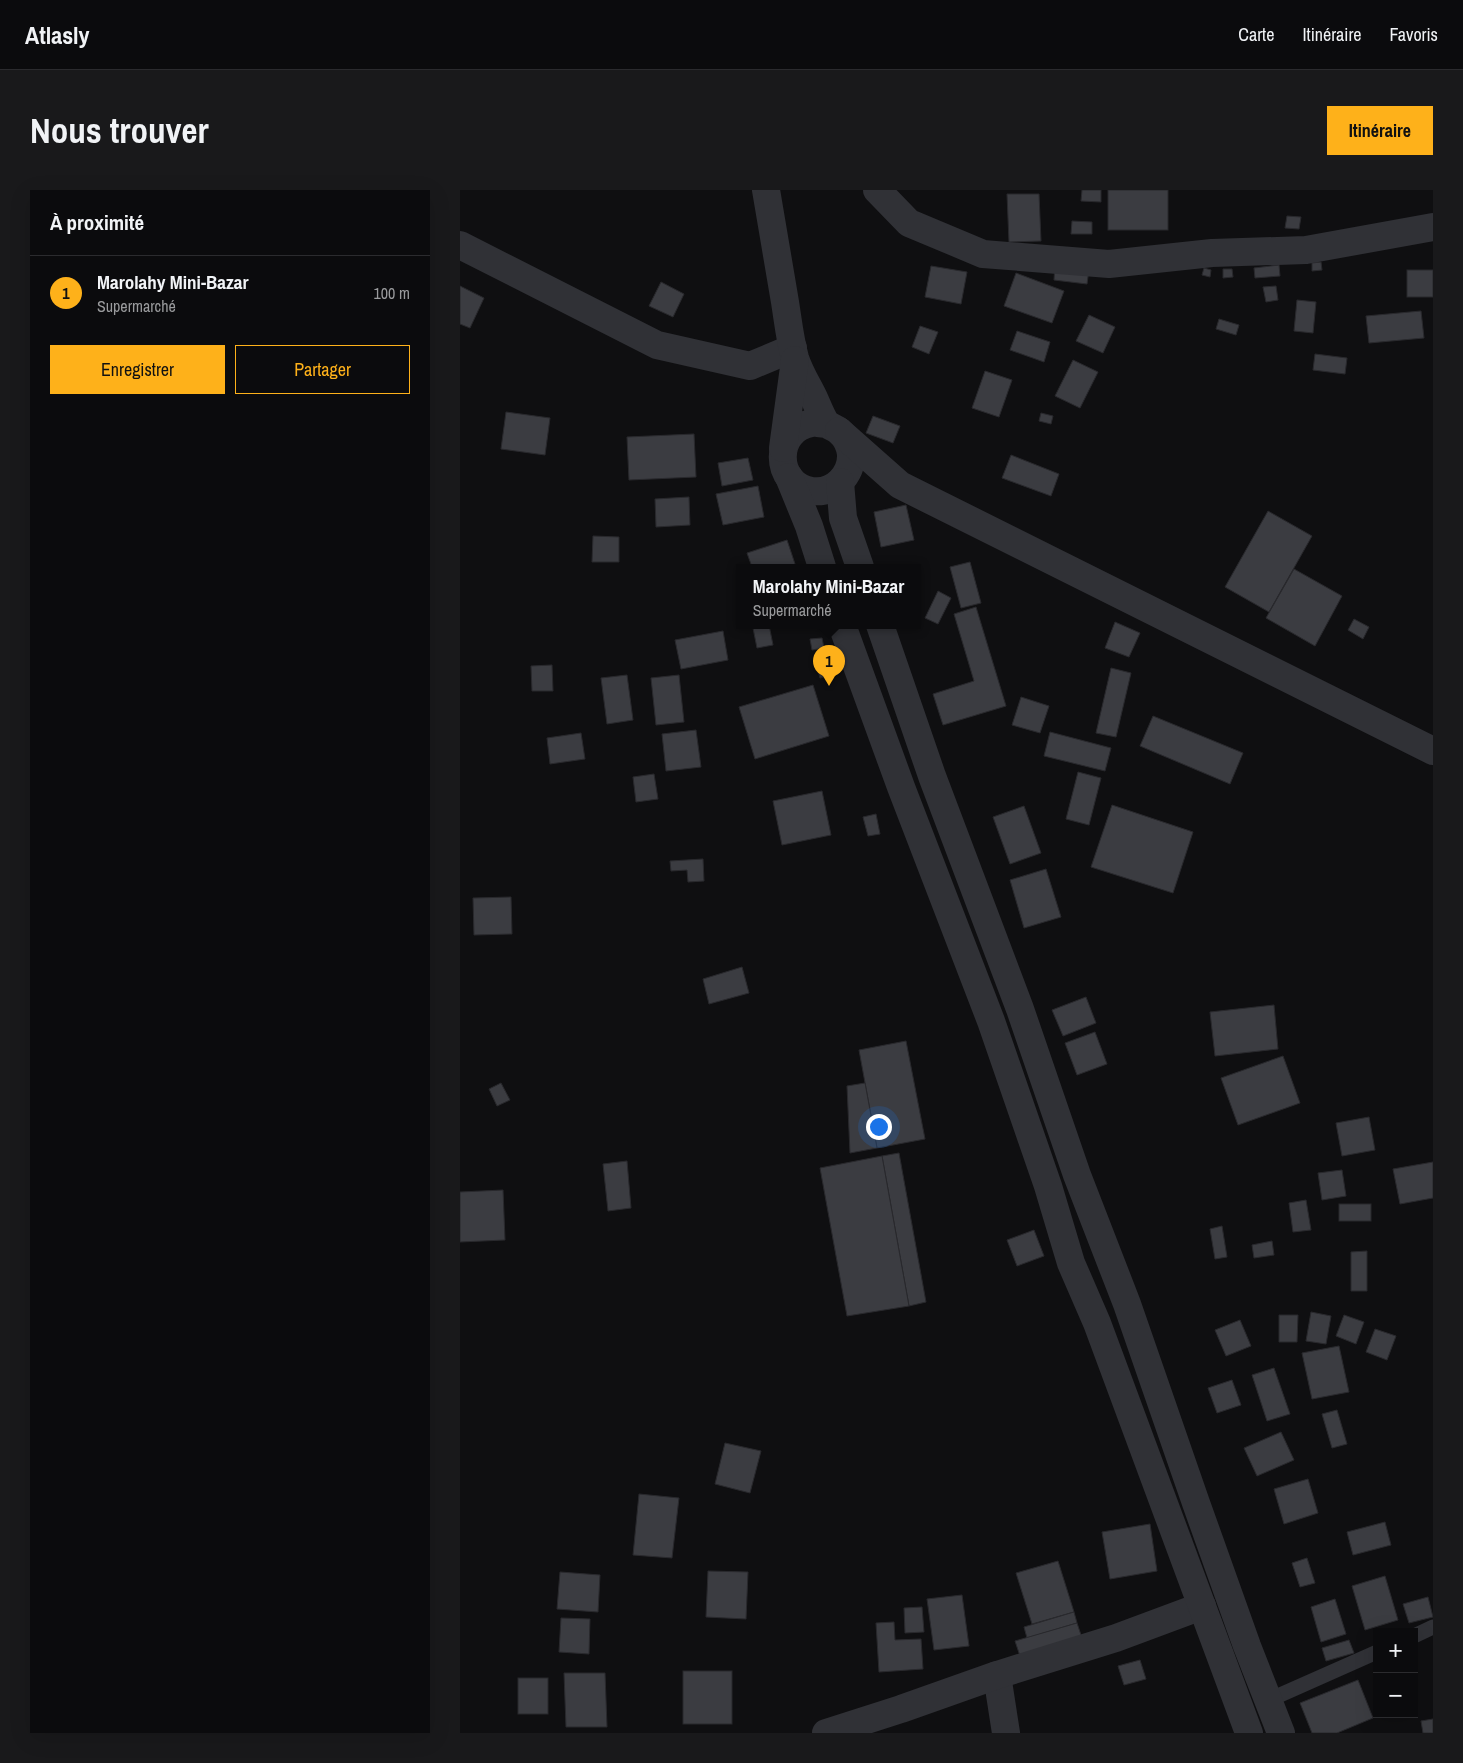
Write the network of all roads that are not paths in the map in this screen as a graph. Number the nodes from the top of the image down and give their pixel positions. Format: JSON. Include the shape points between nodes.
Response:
{"nodes":[{"id":1,"x":766,"y":190,"type":"edge"},
{"id":2,"x":877,"y":190,"type":"edge"},
{"id":3,"x":1433,"y":227,"type":"edge"},
{"id":4,"x":460,"y":245,"type":"edge"},
{"id":5,"x":794,"y":354,"type":"junction"},
{"id":6,"x":833,"y":428,"type":"junction"},
{"id":7,"x":782,"y":450,"type":"junction"},
{"id":8,"x":789,"y":478,"type":"junction"},
{"id":9,"x":842,"y":479,"type":"junction"},
{"id":10,"x":900,"y":484,"type":"junction"},
{"id":11,"x":821,"y":564,"type":"edge"},
{"id":12,"x":859,"y":564,"type":"edge"},
{"id":13,"x":843,"y":629,"type":"edge"},
{"id":14,"x":881,"y":629,"type":"edge"},
{"id":15,"x":1433,"y":751,"type":"edge"},
{"id":16,"x":1020,"y":1009,"type":"junction"},
{"id":17,"x":991,"y":1021,"type":"junction"},
{"id":18,"x":1077,"y":1175,"type":"junction"},
{"id":19,"x":1048,"y":1186,"type":"junction"},
{"id":20,"x":1202,"y":1606,"type":"junction"},
{"id":21,"x":1433,"y":1628,"type":"edge"},
{"id":22,"x":1418,"y":1634,"type":"edge"},
{"id":23,"x":1247,"y":1646,"type":"junction"},
{"id":24,"x":1373,"y":1654,"type":"edge"},
{"id":25,"x":1221,"y":1656,"type":"junction"},
{"id":26,"x":997,"y":1675,"type":"junction"},
{"id":27,"x":1269,"y":1700,"type":"junction"},
{"id":28,"x":826,"y":1733,"type":"edge"},
{"id":29,"x":1006,"y":1733,"type":"edge"},
{"id":30,"x":1249,"y":1733,"type":"edge"},
{"id":31,"x":1281,"y":1733,"type":"edge"}],
"edges":[{"from":1,"to":5,"type":"street"},
{"from":2,"to":3,"type":"street","via":[[909,223],[982,254],[1110,264],[1212,253],[1306,250]]},
{"from":4,"to":5,"type":"street","via":[[657,345],[750,366]]},
{"from":5,"to":6,"type":"street"},
{"from":5,"to":7,"type":"street"},
{"from":6,"to":7,"type":"street","via":[[812,423],[799,427],[788,437]]},
{"from":6,"to":9,"type":"street","via":[[847,441],[851,452],[850,465]]},
{"from":6,"to":10,"type":"street"},
{"from":7,"to":8,"type":"street","via":[[783,465]]},
{"from":8,"to":9,"type":"street","via":[[800,487],[813,491],[828,490]]},
{"from":8,"to":11,"type":"street"},
{"from":9,"to":10,"type":"street"},
{"from":9,"to":12,"type":"street","via":[[843,518]]},
{"from":10,"to":15,"type":"street"},
{"from":13,"to":17,"type":"street"},
{"from":14,"to":16,"type":"street","via":[[932,776]]},
{"from":16,"to":17,"type":"street"},
{"from":16,"to":18,"type":"street"},
{"from":17,"to":19,"type":"street"},
{"from":18,"to":19,"type":"street"},
{"from":18,"to":23,"type":"street","via":[[1127,1304]]},
{"from":19,"to":20,"type":"street","via":[[1071,1263],[1097,1323]]},
{"from":20,"to":25,"type":"street"},
{"from":20,"to":26,"type":"street","via":[[1116,1638]]},
{"from":21,"to":22,"type":"lane"},
{"from":23,"to":25,"type":"street"},
{"from":23,"to":27,"type":"street"},
{"from":24,"to":27,"type":"lane"},
{"from":25,"to":30,"type":"street"},
{"from":26,"to":28,"type":"street"},
{"from":26,"to":29,"type":"street"},
{"from":27,"to":31,"type":"street"}]}
